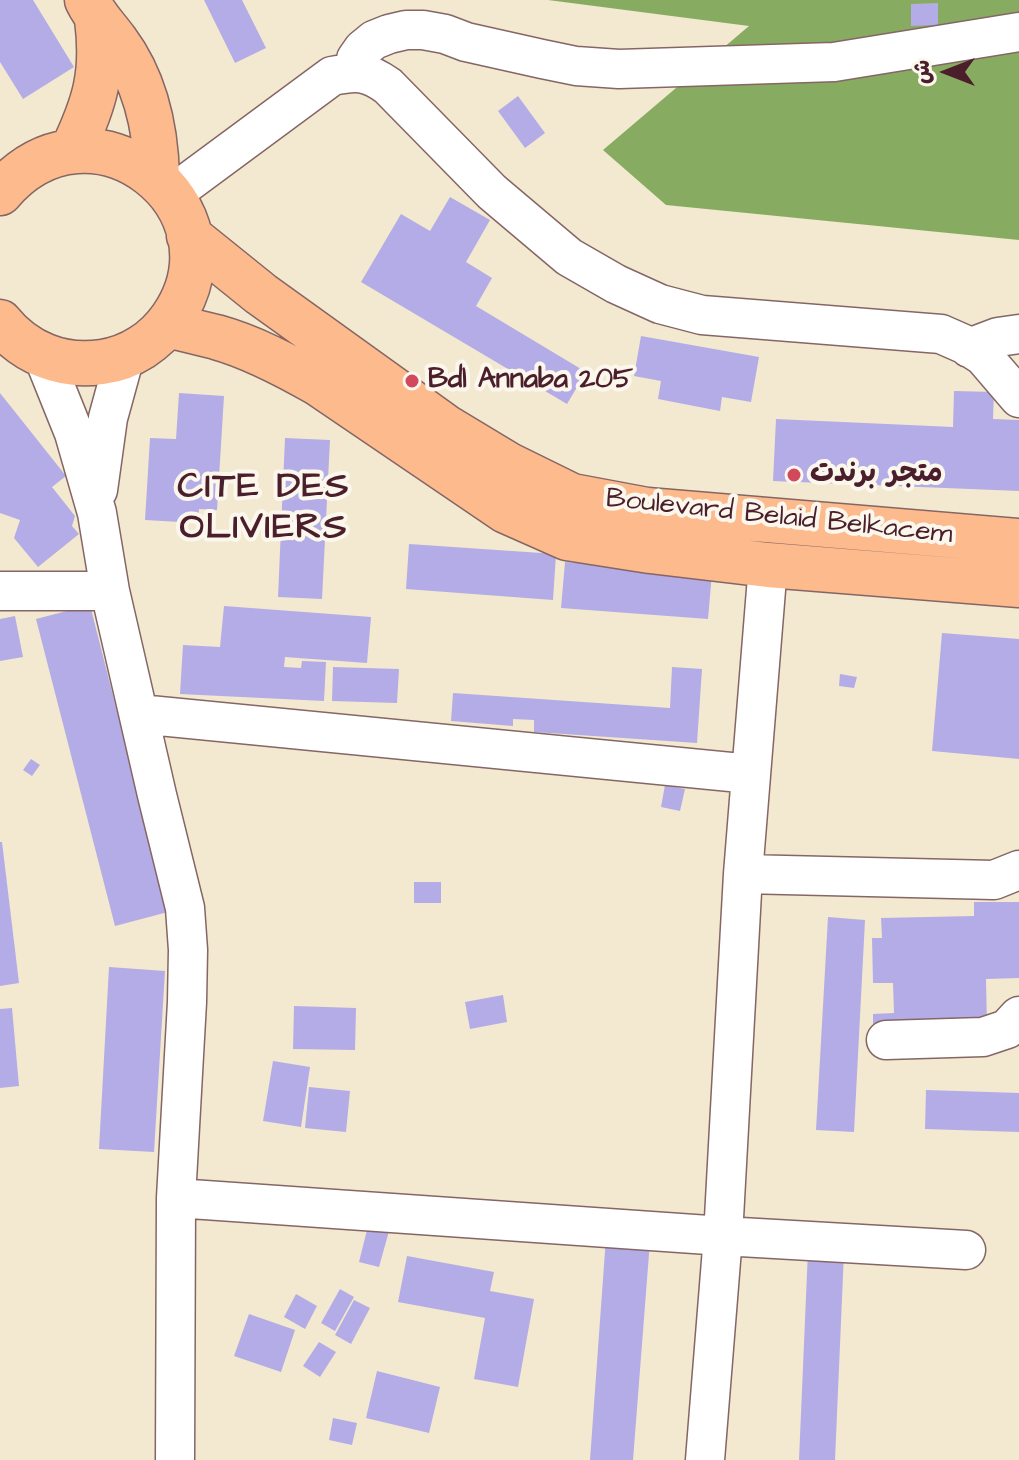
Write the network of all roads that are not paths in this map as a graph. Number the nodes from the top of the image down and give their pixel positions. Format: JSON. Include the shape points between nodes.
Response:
{"nodes":[{"id":1,"x":92,"y":10,"type":"edge"},
{"id":2,"x":1019,"y":32,"type":"edge"},
{"id":3,"x":354,"y":71,"type":"junction"},
{"id":4,"x":72,"y":151,"type":"junction"},
{"id":5,"x":4,"y":183,"type":"edge"},
{"id":6,"x":164,"y":187,"type":"junction"},
{"id":7,"x":189,"y":236,"type":"junction"},
{"id":8,"x":0,"y":322,"type":"edge"},
{"id":9,"x":167,"y":325,"type":"junction"},
{"id":10,"x":1019,"y":334,"type":"edge"},
{"id":11,"x":969,"y":348,"type":"junction"},
{"id":12,"x":43,"y":356,"type":"junction"},
{"id":13,"x":125,"y":356,"type":"junction"},
{"id":14,"x":1019,"y":398,"type":"edge"},
{"id":15,"x":97,"y":513,"type":"junction"},
{"id":16,"x":1019,"y":541,"type":"edge"},
{"id":17,"x":768,"y":565,"type":"junction"},
{"id":18,"x":1019,"y":585,"type":"edge"},
{"id":19,"x":0,"y":591,"type":"edge"},
{"id":20,"x":110,"y":591,"type":"junction"},
{"id":21,"x":139,"y":714,"type":"junction"},
{"id":22,"x":751,"y":774,"type":"junction"},
{"id":23,"x":1019,"y":870,"type":"edge"},
{"id":24,"x":743,"y":874,"type":"junction"},
{"id":25,"x":1019,"y":1016,"type":"edge"},
{"id":26,"x":886,"y":1040,"type":"dead end"},
{"id":27,"x":176,"y":1198,"type":"junction"},
{"id":28,"x":723,"y":1236,"type":"junction"},
{"id":29,"x":966,"y":1250,"type":"dead end"},
{"id":30,"x":175,"y":1460,"type":"edge"},
{"id":31,"x":705,"y":1460,"type":"edge"}],
"edges":[{"from":1,"to":4,"type":"main road","via":[[99,73],[94,100]]},
{"from":1,"to":6,"type":"main road","via":[[132,67],[144,94]]},
{"from":2,"to":3,"type":"street","via":[[834,62],[619,69],[576,66],[445,34],[406,30],[374,40],[356,59]]},
{"from":3,"to":6,"type":"street","via":[[332,76]]},
{"from":3,"to":11,"type":"street","via":[[388,86],[492,192],[569,257],[660,304],[702,315],[941,334]]},
{"from":4,"to":5,"type":"main road","via":[[30,165]]},
{"from":4,"to":6,"type":"main road","via":[[117,156],[138,165]]},
{"from":6,"to":7,"type":"main road"},
{"from":7,"to":9,"type":"main road","via":[[190,274]]},
{"from":7,"to":16,"type":"main road","name":"Boulevard Belaid Belkacem","via":[[446,427],[572,496],[647,510]]},
{"from":8,"to":12,"type":"main road"},
{"from":9,"to":13,"type":"main road"},
{"from":9,"to":17,"type":"main road","name":"Boulevard Belaid Belkacem","via":[[218,337],[299,373],[506,511],[567,538]]},
{"from":10,"to":11,"type":"street"},
{"from":11,"to":14,"type":"street","via":[[983,356]]},
{"from":12,"to":13,"type":"main road","via":[[76,364]]},
{"from":12,"to":15,"type":"street","via":[[74,433]]},
{"from":13,"to":15,"type":"street","via":[[108,418]]},
{"from":15,"to":20,"type":"street"},
{"from":17,"to":18,"type":"main road","name":"Boulevard Belaid Belkacem"},
{"from":17,"to":22,"type":"street"},
{"from":19,"to":20,"type":"street"},
{"from":20,"to":21,"type":"street"},
{"from":21,"to":22,"type":"street"},
{"from":21,"to":27,"type":"street","via":[[185,908],[187,1002]]},
{"from":22,"to":24,"type":"street"},
{"from":23,"to":24,"type":"street","via":[[994,880]]},
{"from":24,"to":28,"type":"street"},
{"from":25,"to":26,"type":"street","via":[[1007,1029],[983,1037]]},
{"from":27,"to":28,"type":"street"},
{"from":27,"to":30,"type":"street"},
{"from":28,"to":29,"type":"street"},
{"from":28,"to":31,"type":"street"}]}
